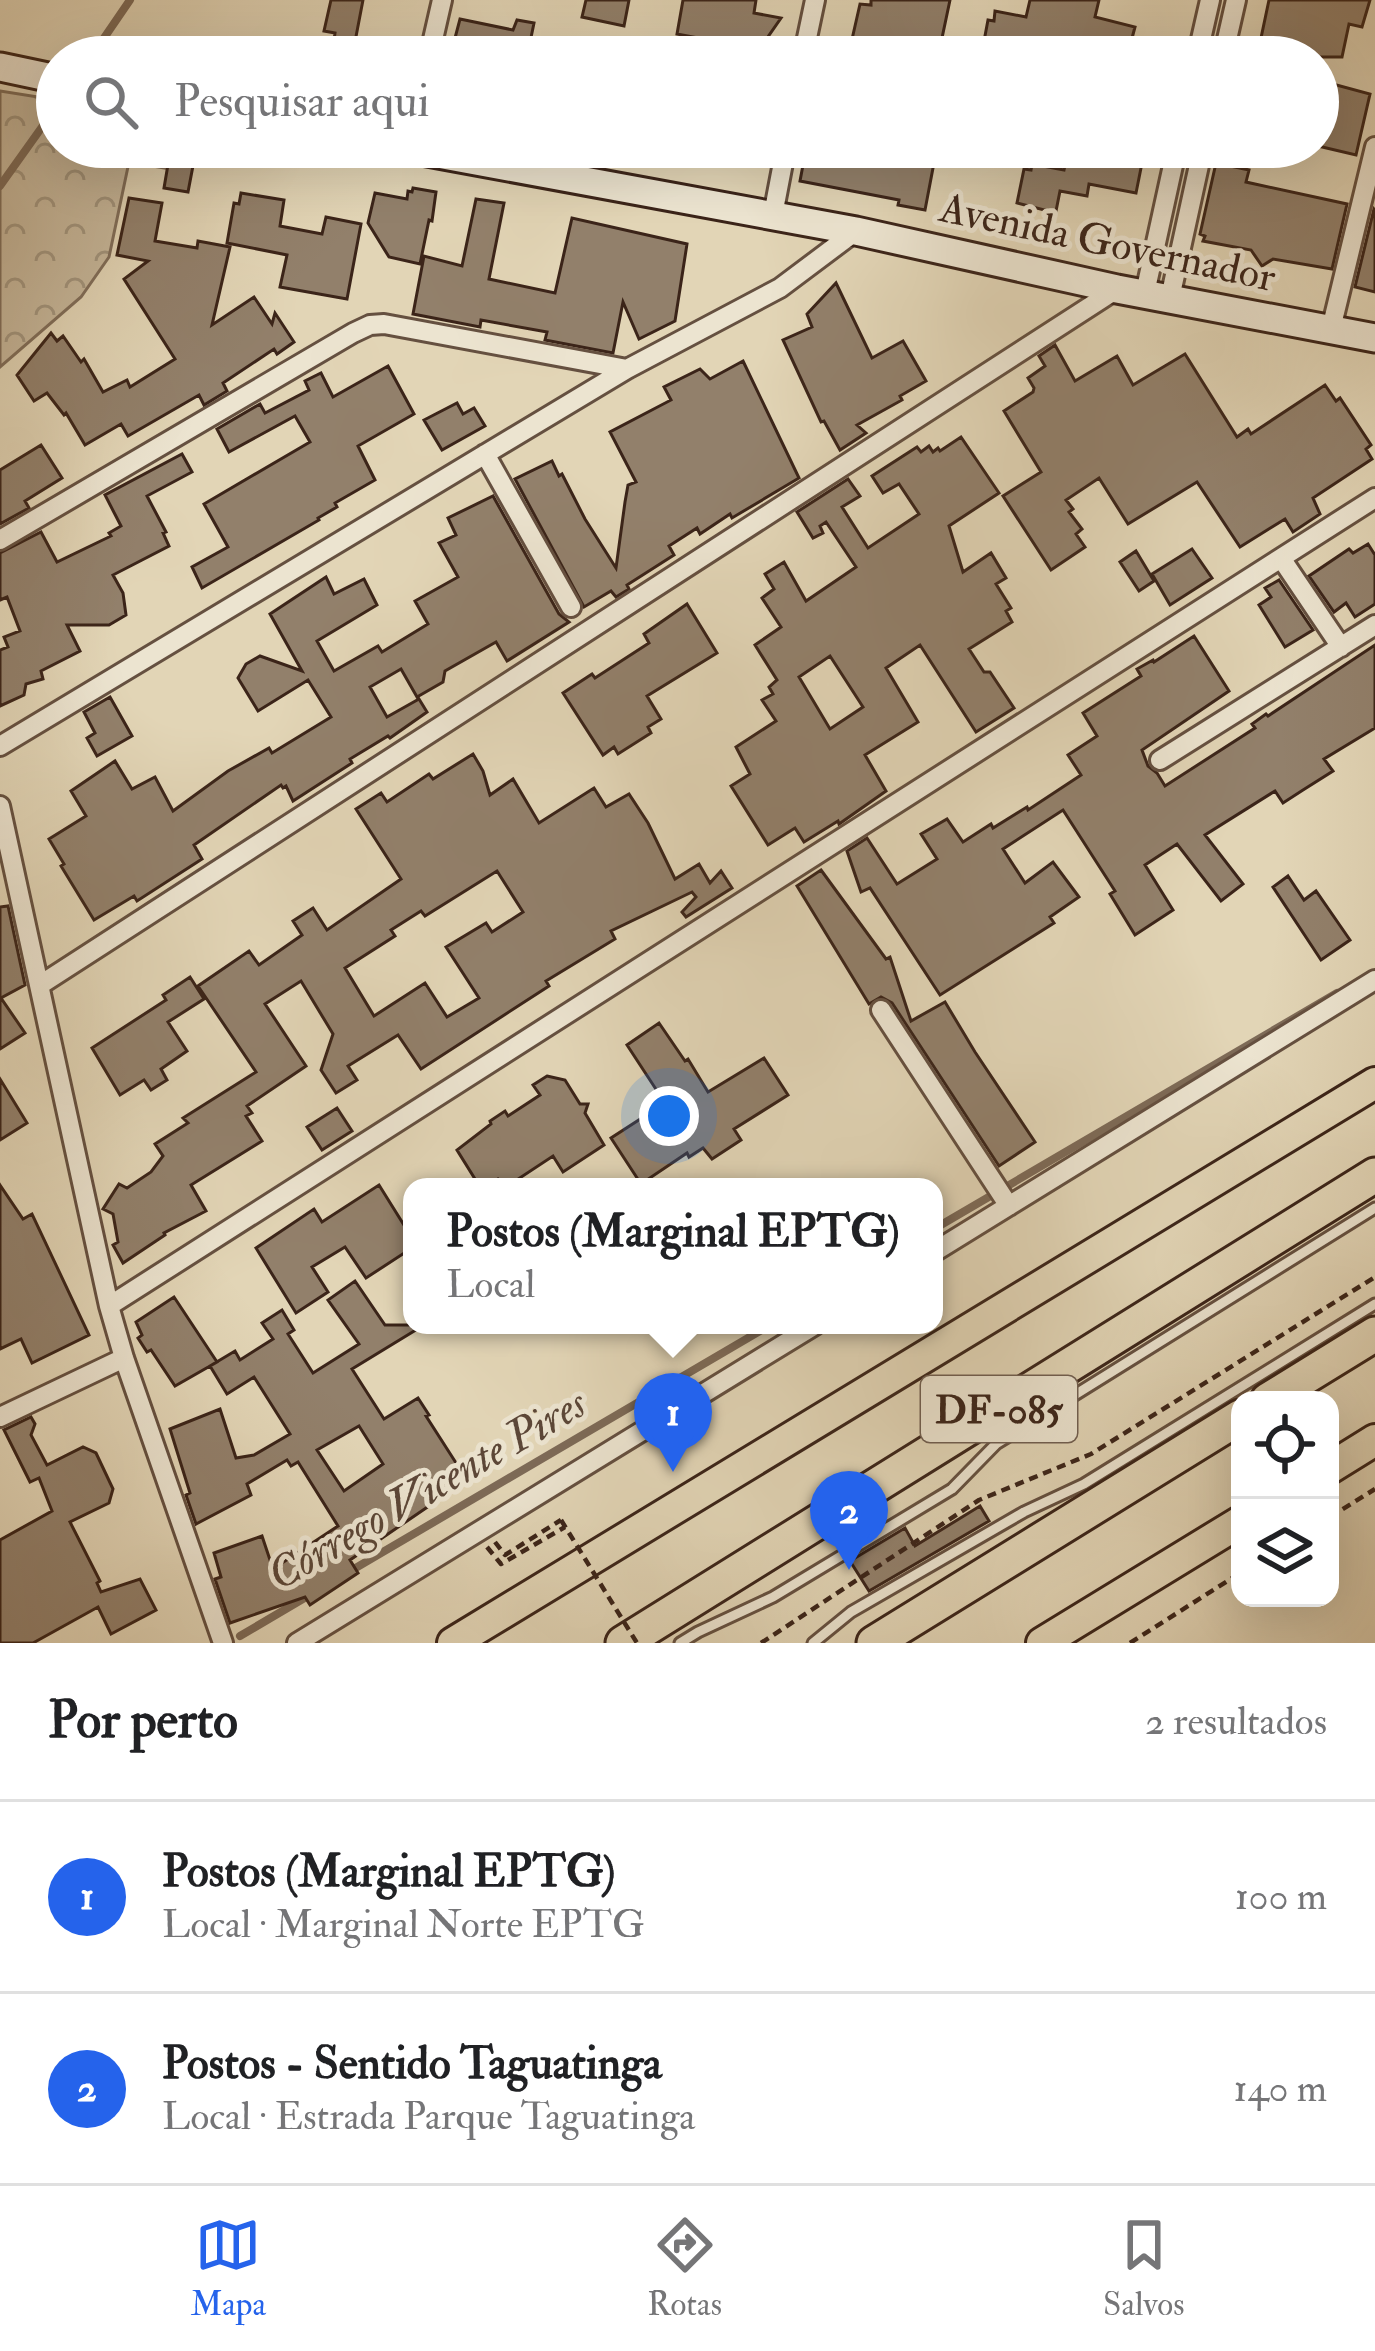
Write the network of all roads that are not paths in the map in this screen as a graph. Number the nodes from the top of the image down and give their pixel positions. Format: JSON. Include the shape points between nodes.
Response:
{"nodes":[{"id":1,"x":442,"y":0,"type":"edge"},
{"id":2,"x":814,"y":0,"type":"edge"},
{"id":3,"x":1210,"y":0,"type":"edge"},
{"id":4,"x":1236,"y":0,"type":"edge"},
{"id":5,"x":434,"y":36,"type":"edge"},
{"id":6,"x":807,"y":36,"type":"edge"},
{"id":7,"x":1202,"y":36,"type":"edge"},
{"id":8,"x":1228,"y":36,"type":"edge"},
{"id":9,"x":0,"y":67,"type":"edge"},
{"id":10,"x":36,"y":75,"type":"edge"},
{"id":11,"x":1375,"y":147,"type":"edge"},
{"id":12,"x":516,"y":168,"type":"edge"},
{"id":13,"x":782,"y":168,"type":"edge"},
{"id":14,"x":1172,"y":168,"type":"edge"},
{"id":15,"x":1195,"y":168,"type":"edge"},
{"id":16,"x":773,"y":215,"type":"junction"},
{"id":17,"x":856,"y":231,"type":"junction"},
{"id":18,"x":1144,"y":294,"type":"junction"},
{"id":19,"x":1331,"y":329,"type":"junction"},
{"id":20,"x":1375,"y":338,"type":"edge"},
{"id":21,"x":627,"y":369,"type":"junction"},
{"id":22,"x":485,"y":454,"type":"junction"},
{"id":23,"x":1375,"y":498,"type":"edge"},
{"id":24,"x":0,"y":540,"type":"edge"},
{"id":25,"x":1281,"y":558,"type":"junction"},
{"id":26,"x":571,"y":607,"type":"dead end"},
{"id":27,"x":1375,"y":625,"type":"edge"},
{"id":28,"x":1341,"y":646,"type":"junction"},
{"id":29,"x":0,"y":746,"type":"edge"},
{"id":30,"x":1160,"y":760,"type":"dead end"},
{"id":31,"x":0,"y":806,"type":"edge"},
{"id":32,"x":1375,"y":980,"type":"edge"},
{"id":33,"x":40,"y":985,"type":"junction"},
{"id":34,"x":881,"y":1010,"type":"dead end"},
{"id":35,"x":1375,"y":1083,"type":"edge"},
{"id":36,"x":1375,"y":1175,"type":"edge"},
{"id":37,"x":1009,"y":1206,"type":"junction"},
{"id":38,"x":1375,"y":1208,"type":"edge"},
{"id":39,"x":943,"y":1246,"type":"edge"},
{"id":40,"x":1375,"y":1304,"type":"edge"},
{"id":41,"x":109,"y":1306,"type":"junction"},
{"id":42,"x":800,"y":1334,"type":"edge"},
{"id":43,"x":1375,"y":1334,"type":"edge"},
{"id":44,"x":124,"y":1358,"type":"junction"},
{"id":45,"x":1283,"y":1391,"type":"edge"},
{"id":46,"x":0,"y":1417,"type":"edge"},
{"id":47,"x":1231,"y":1423,"type":"edge"},
{"id":48,"x":1375,"y":1440,"type":"edge"},
{"id":49,"x":1339,"y":1462,"type":"edge"},
{"id":50,"x":1231,"y":1528,"type":"edge"},
{"id":51,"x":223,"y":1643,"type":"edge"},
{"id":52,"x":298,"y":1643,"type":"edge"},
{"id":53,"x":453,"y":1643,"type":"edge"},
{"id":54,"x":623,"y":1643,"type":"edge"},
{"id":55,"x":680,"y":1643,"type":"edge"},
{"id":56,"x":813,"y":1643,"type":"edge"},
{"id":57,"x":874,"y":1643,"type":"edge"},
{"id":58,"x":1042,"y":1643,"type":"edge"}],
"edges":[{"from":1,"to":5,"type":"street"},
{"from":2,"to":6,"type":"street"},
{"from":3,"to":7,"type":"street"},
{"from":4,"to":8,"type":"street"},
{"from":9,"to":10,"type":"street"},
{"from":11,"to":19,"type":"street"},
{"from":12,"to":16,"type":"street","name":"Avenida Governador"},
{"from":13,"to":16,"type":"street"},
{"from":14,"to":18,"type":"street"},
{"from":15,"to":18,"type":"street"},
{"from":16,"to":17,"type":"street","name":"Avenida Governador"},
{"from":17,"to":18,"type":"street","name":"Avenida Governador"},
{"from":17,"to":21,"type":"street","via":[[780,288]]},
{"from":18,"to":19,"type":"street","name":"Avenida Governador"},
{"from":18,"to":33,"type":"street"},
{"from":19,"to":20,"type":"street","name":"Avenida Governador"},
{"from":21,"to":22,"type":"street"},
{"from":21,"to":24,"type":"street","via":[[370,325]]},
{"from":22,"to":26,"type":"street"},
{"from":22,"to":29,"type":"street"},
{"from":23,"to":25,"type":"street"},
{"from":25,"to":28,"type":"street"},
{"from":25,"to":41,"type":"street"},
{"from":27,"to":28,"type":"street"},
{"from":28,"to":30,"type":"street"},
{"from":31,"to":33,"type":"street"},
{"from":32,"to":37,"type":"street"},
{"from":33,"to":41,"type":"street"},
{"from":34,"to":37,"type":"street"},
{"from":35,"to":53,"type":"main road"},
{"from":36,"to":54,"type":"highway","number":"DF-085"},
{"from":37,"to":39,"type":"street"},
{"from":38,"to":55,"type":"lane","via":[[996,1444],[952,1490]]},
{"from":40,"to":56,"type":"lane","via":[[1084,1484],[851,1612]]},
{"from":41,"to":44,"type":"street"},
{"from":42,"to":52,"type":"street"},
{"from":43,"to":45,"type":"highway"},
{"from":44,"to":46,"type":"street"},
{"from":44,"to":51,"type":"street"},
{"from":47,"to":57,"type":"highway"},
{"from":48,"to":49,"type":"main road"},
{"from":50,"to":58,"type":"main road"}]}
